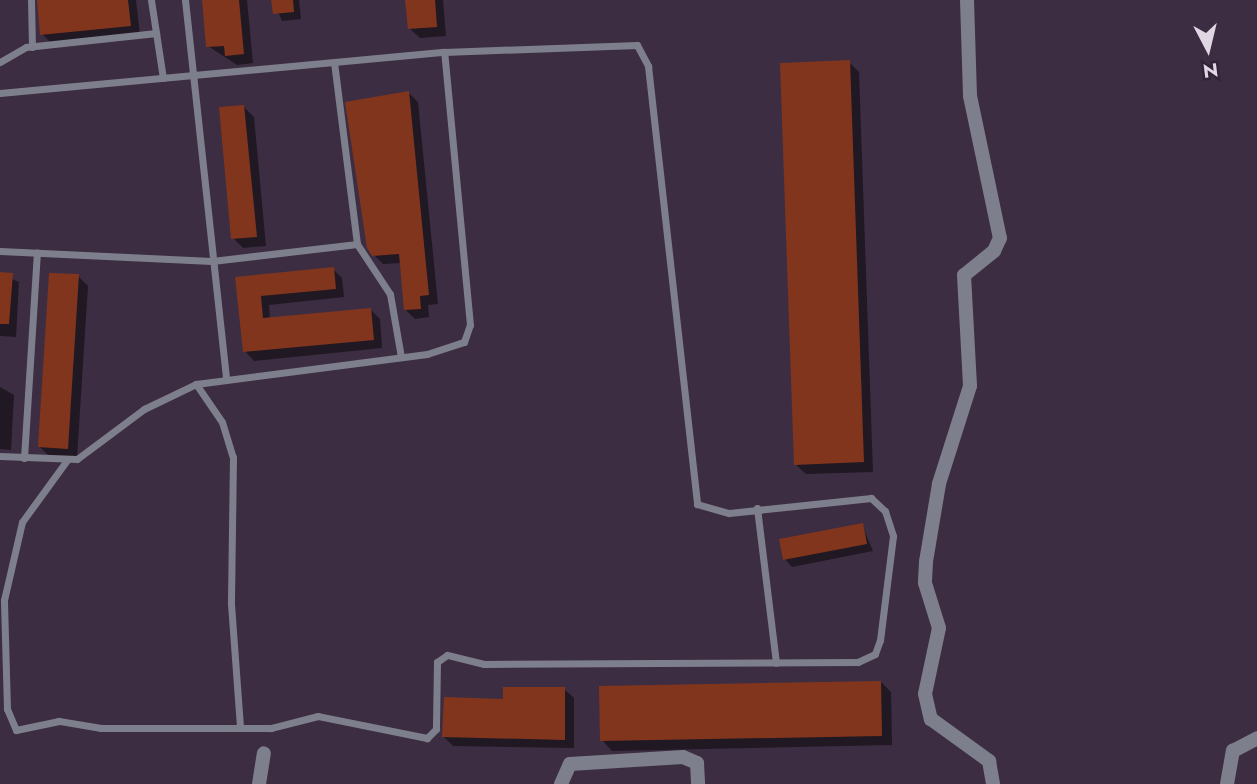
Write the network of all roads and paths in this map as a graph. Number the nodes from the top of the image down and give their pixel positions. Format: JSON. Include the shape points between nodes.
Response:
{"nodes":[{"id":1,"x":31,"y":0,"type":"edge"},
{"id":2,"x":150,"y":0,"type":"edge"},
{"id":3,"x":185,"y":0,"type":"edge"},
{"id":4,"x":967,"y":0,"type":"edge"},
{"id":5,"x":156,"y":33,"type":"junction"},
{"id":6,"x":32,"y":47,"type":"junction"},
{"id":7,"x":444,"y":52,"type":"junction"},
{"id":8,"x":0,"y":62,"type":"edge"},
{"id":9,"x":334,"y":62,"type":"junction"},
{"id":10,"x":191,"y":76,"type":"junction"},
{"id":11,"x":163,"y":78,"type":"junction"},
{"id":12,"x":0,"y":93,"type":"edge"},
{"id":13,"x":357,"y":244,"type":"junction"},
{"id":14,"x":0,"y":251,"type":"edge"},
{"id":15,"x":37,"y":253,"type":"junction"},
{"id":16,"x":212,"y":261,"type":"junction"},
{"id":17,"x":401,"y":357,"type":"junction"},
{"id":18,"x":226,"y":377,"type":"junction"},
{"id":19,"x":196,"y":384,"type":"junction"},
{"id":20,"x":0,"y":456,"type":"edge"},
{"id":21,"x":24,"y":458,"type":"junction"},
{"id":22,"x":66,"y":460,"type":"junction"},
{"id":23,"x":757,"y":508,"type":"junction"},
{"id":24,"x":776,"y":663,"type":"junction"},
{"id":25,"x":240,"y":728,"type":"junction"},
{"id":26,"x":1257,"y":738,"type":"edge"},
{"id":27,"x":264,"y":753,"type":"dead end"},
{"id":28,"x":259,"y":784,"type":"edge"},
{"id":29,"x":561,"y":784,"type":"edge"},
{"id":30,"x":698,"y":784,"type":"edge"},
{"id":31,"x":993,"y":784,"type":"edge"},
{"id":32,"x":1227,"y":784,"type":"edge"}],
"edges":[{"from":1,"to":6,"type":"lane"},
{"from":2,"to":5,"type":"lane"},
{"from":3,"to":10,"type":"lane"},
{"from":4,"to":31,"type":"street","via":[[970,96],[1000,238],[964,275],[970,386],[940,484],[926,562],[925,583],[939,628],[925,694],[931,719],[989,761]]},
{"from":5,"to":6,"type":"lane"},
{"from":5,"to":11,"type":"lane"},
{"from":6,"to":8,"type":"lane"},
{"from":7,"to":9,"type":"lane"},
{"from":7,"to":17,"type":"lane","via":[[470,325],[458,347]]},
{"from":7,"to":23,"type":"lane","via":[[628,43],[642,49],[694,496],[712,512]]},
{"from":9,"to":10,"type":"lane"},
{"from":9,"to":13,"type":"lane"},
{"from":10,"to":11,"type":"lane"},
{"from":10,"to":16,"type":"lane"},
{"from":11,"to":12,"type":"lane"},
{"from":13,"to":16,"type":"lane"},
{"from":13,"to":17,"type":"lane","via":[[390,293]]},
{"from":14,"to":15,"type":"lane"},
{"from":15,"to":16,"type":"lane"},
{"from":15,"to":21,"type":"lane"},
{"from":16,"to":18,"type":"lane"},
{"from":17,"to":18,"type":"lane"},
{"from":18,"to":19,"type":"lane"},
{"from":19,"to":22,"type":"lane"},
{"from":19,"to":25,"type":"lane","via":[[222,422],[233,457],[230,604]]},
{"from":20,"to":21,"type":"lane"},
{"from":21,"to":22,"type":"lane"},
{"from":22,"to":25,"type":"lane","via":[[22,522],[4,600],[2,653],[13,728],[60,721],[101,728]]},
{"from":23,"to":24,"type":"lane"},
{"from":23,"to":24,"type":"lane","via":[[859,495],[885,511],[892,536],[874,654],[858,662]]},
{"from":24,"to":25,"type":"lane","via":[[484,664],[451,654],[437,662],[430,737],[318,716],[279,727]]},
{"from":26,"to":32,"type":"street","via":[[1233,751]]},
{"from":27,"to":28,"type":"street"},
{"from":29,"to":30,"type":"street","via":[[570,764],[682,757],[696,763]]}]}
